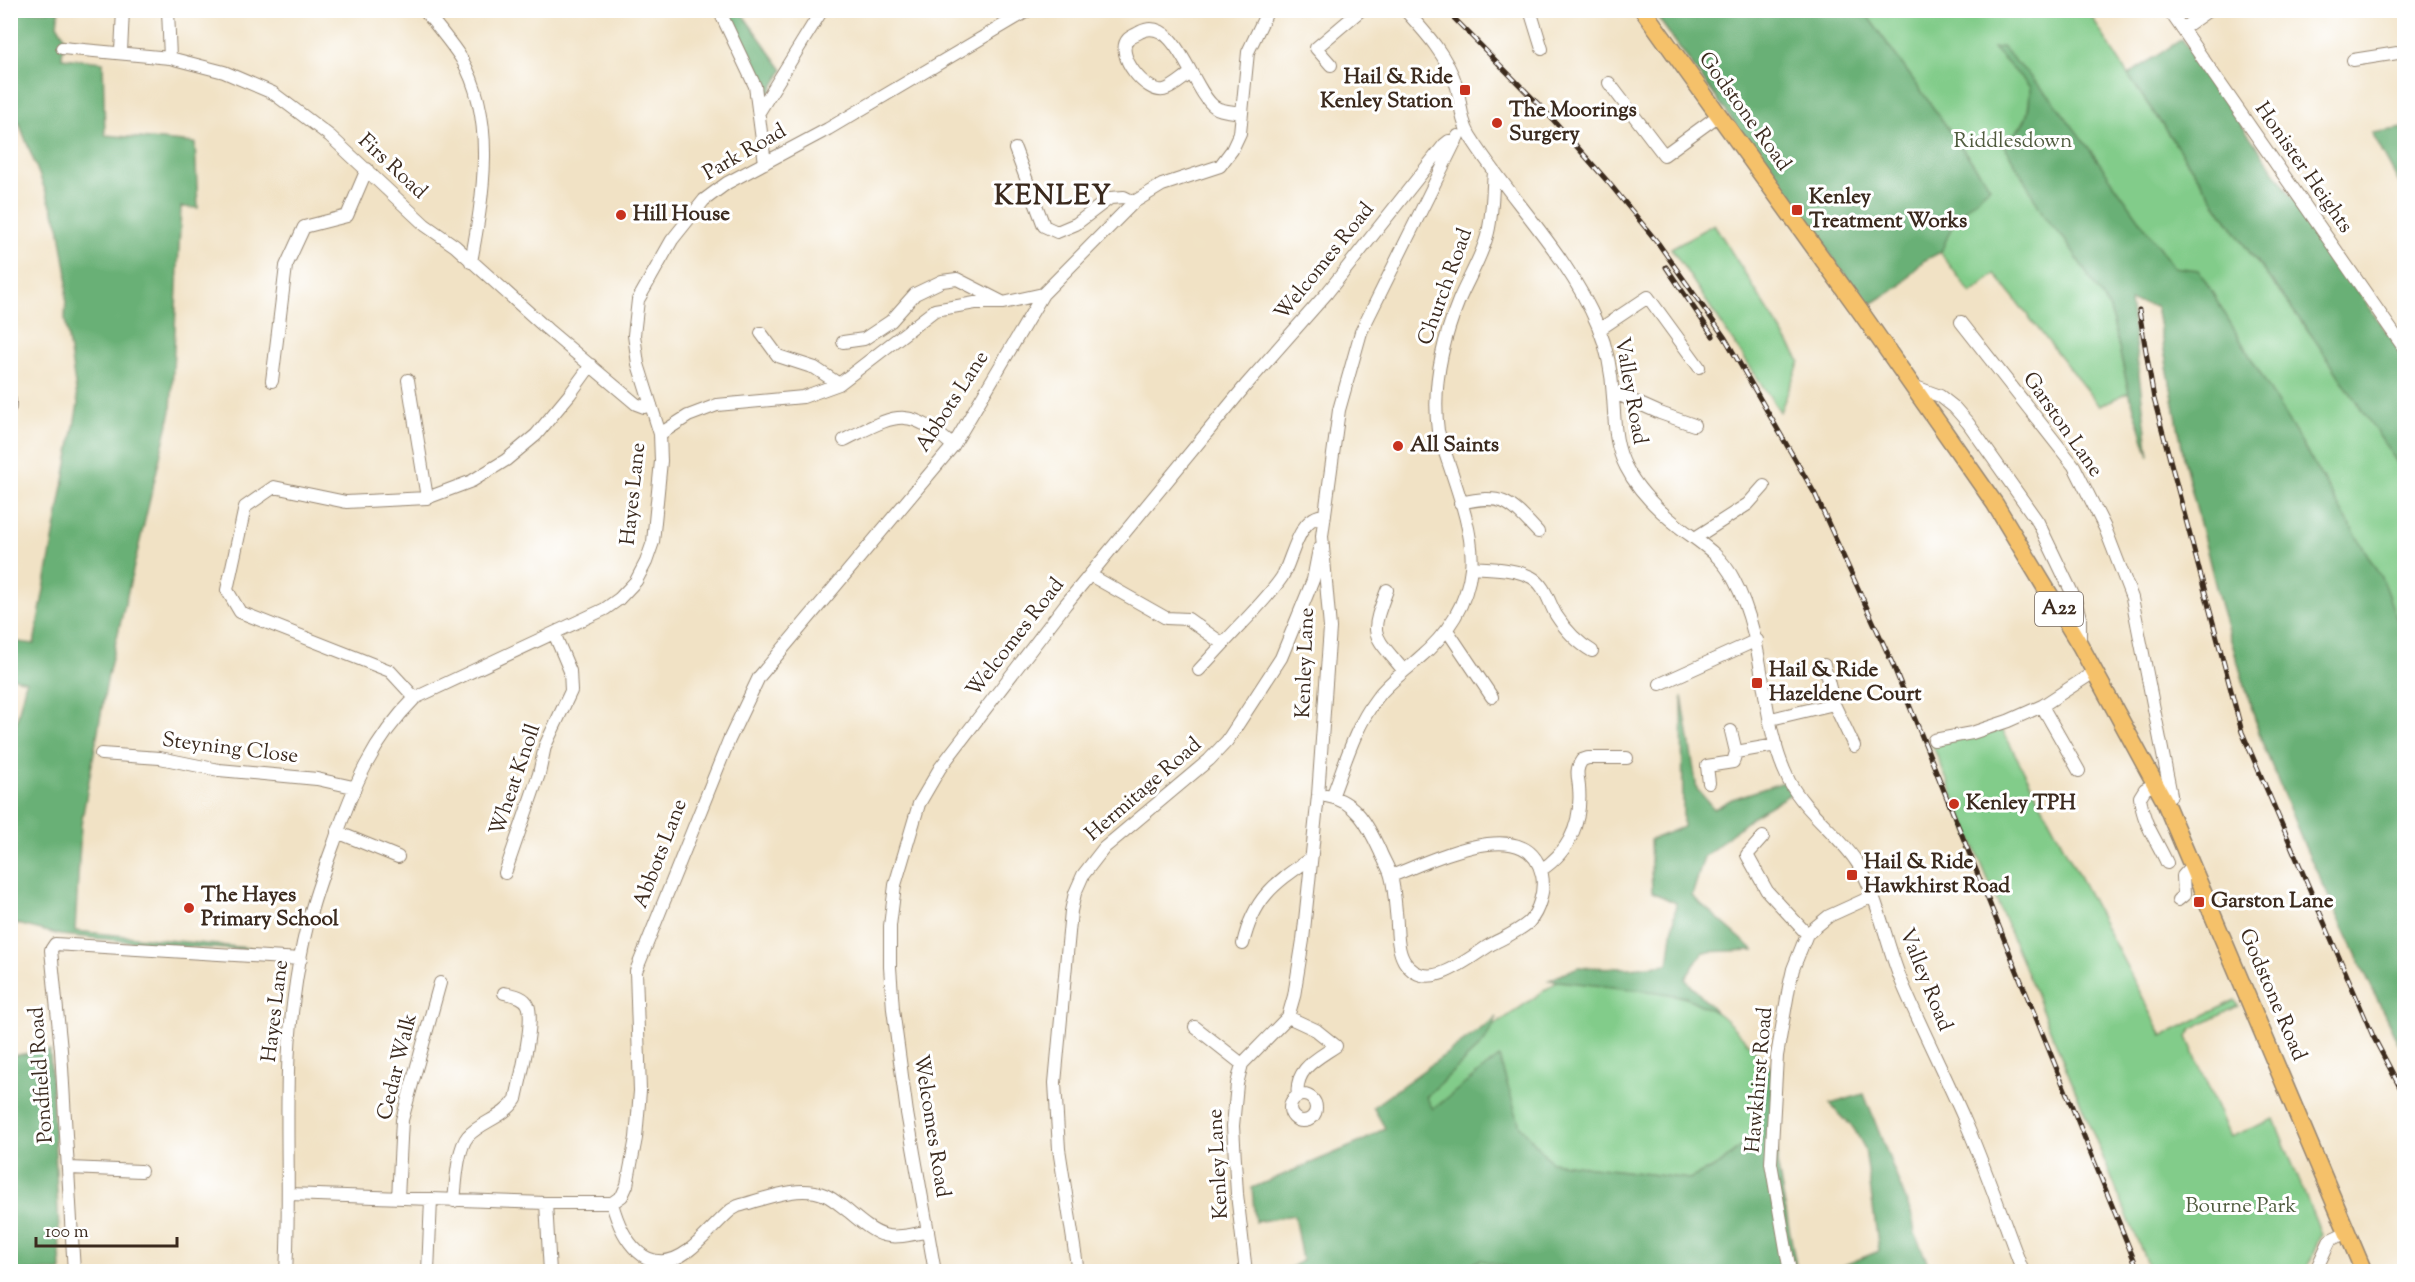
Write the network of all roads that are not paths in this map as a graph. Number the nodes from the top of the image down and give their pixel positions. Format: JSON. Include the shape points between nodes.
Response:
{"nodes":[{"id":1,"x":123,"y":10,"type":"edge"},
{"id":2,"x":168,"y":10,"type":"edge"},
{"id":3,"x":424,"y":10,"type":"edge"},
{"id":4,"x":719,"y":10,"type":"edge"},
{"id":5,"x":822,"y":10,"type":"edge"},
{"id":6,"x":1029,"y":10,"type":"edge"},
{"id":7,"x":1268,"y":10,"type":"edge"},
{"id":8,"x":1360,"y":10,"type":"edge"},
{"id":9,"x":1405,"y":10,"type":"edge"},
{"id":10,"x":1530,"y":10,"type":"edge"},
{"id":11,"x":1643,"y":10,"type":"edge"},
{"id":12,"x":2169,"y":10,"type":"edge"},
{"id":13,"x":2209,"y":10,"type":"edge"},
{"id":14,"x":2182,"y":29,"type":"junction"},
{"id":15,"x":63,"y":48,"type":"dead end"},
{"id":16,"x":1542,"y":49,"type":"dead end"},
{"id":17,"x":121,"y":52,"type":"junction"},
{"id":18,"x":2404,"y":52,"type":"edge"},
{"id":19,"x":170,"y":58,"type":"junction"},
{"id":20,"x":2353,"y":60,"type":"dead end"},
{"id":21,"x":1331,"y":65,"type":"dead end"},
{"id":22,"x":1191,"y":73,"type":"junction"},
{"id":23,"x":1609,"y":83,"type":"dead end"},
{"id":24,"x":759,"y":112,"type":"junction"},
{"id":25,"x":1242,"y":113,"type":"junction"},
{"id":26,"x":1719,"y":116,"type":"junction"},
{"id":27,"x":1466,"y":130,"type":"junction"},
{"id":28,"x":1456,"y":141,"type":"junction"},
{"id":29,"x":1015,"y":150,"type":"dead end"},
{"id":30,"x":765,"y":163,"type":"junction"},
{"id":31,"x":367,"y":169,"type":"junction"},
{"id":32,"x":1494,"y":172,"type":"junction"},
{"id":33,"x":1134,"y":202,"type":"junction"},
{"id":34,"x":471,"y":262,"type":"junction"},
{"id":35,"x":1043,"y":294,"type":"junction"},
{"id":36,"x":1003,"y":303,"type":"junction"},
{"id":37,"x":1961,"y":322,"type":"dead end"},
{"id":38,"x":1600,"y":329,"type":"junction"},
{"id":39,"x":761,"y":333,"type":"dead end"},
{"id":40,"x":843,"y":342,"type":"dead end"},
{"id":41,"x":2404,"y":348,"type":"edge"},
{"id":42,"x":591,"y":365,"type":"junction"},
{"id":43,"x":1699,"y":367,"type":"dead end"},
{"id":44,"x":408,"y":380,"type":"dead end"},
{"id":45,"x":272,"y":381,"type":"dead end"},
{"id":46,"x":839,"y":384,"type":"junction"},
{"id":47,"x":1912,"y":386,"type":"junction"},
{"id":48,"x":1613,"y":392,"type":"junction"},
{"id":49,"x":10,"y":400,"type":"edge"},
{"id":50,"x":651,"y":405,"type":"junction"},
{"id":51,"x":10,"y":407,"type":"edge"},
{"id":52,"x":1694,"y":425,"type":"dead end"},
{"id":53,"x":660,"y":434,"type":"junction"},
{"id":54,"x":844,"y":440,"type":"dead end"},
{"id":55,"x":953,"y":446,"type":"junction"},
{"id":56,"x":1764,"y":486,"type":"dead end"},
{"id":57,"x":427,"y":498,"type":"junction"},
{"id":58,"x":1460,"y":503,"type":"junction"},
{"id":59,"x":1325,"y":515,"type":"junction"},
{"id":60,"x":1538,"y":532,"type":"dead end"},
{"id":61,"x":1322,"y":536,"type":"junction"},
{"id":62,"x":1695,"y":538,"type":"junction"},
{"id":63,"x":1472,"y":567,"type":"junction"},
{"id":64,"x":1090,"y":575,"type":"junction"},
{"id":65,"x":1388,"y":590,"type":"dead end"},
{"id":66,"x":1447,"y":630,"type":"junction"},
{"id":67,"x":554,"y":633,"type":"junction"},
{"id":68,"x":1757,"y":640,"type":"junction"},
{"id":69,"x":1223,"y":644,"type":"junction"},
{"id":70,"x":2080,"y":645,"type":"junction"},
{"id":71,"x":1592,"y":651,"type":"dead end"},
{"id":72,"x":1824,"y":665,"type":"dead end"},
{"id":73,"x":1199,"y":670,"type":"dead end"},
{"id":74,"x":1404,"y":671,"type":"junction"},
{"id":75,"x":2097,"y":675,"type":"junction"},
{"id":76,"x":1660,"y":684,"type":"dead end"},
{"id":77,"x":1492,"y":697,"type":"dead end"},
{"id":78,"x":415,"y":698,"type":"junction"},
{"id":79,"x":1834,"y":704,"type":"junction"},
{"id":80,"x":2042,"y":706,"type":"junction"},
{"id":81,"x":1771,"y":719,"type":"junction"},
{"id":82,"x":1731,"y":731,"type":"dead end"},
{"id":83,"x":1934,"y":740,"type":"dead end"},
{"id":84,"x":1776,"y":745,"type":"junction"},
{"id":85,"x":1854,"y":746,"type":"dead end"},
{"id":86,"x":1736,"y":752,"type":"junction"},
{"id":87,"x":101,"y":754,"type":"dead end"},
{"id":88,"x":1627,"y":758,"type":"dead end"},
{"id":89,"x":2079,"y":771,"type":"dead end"},
{"id":90,"x":1709,"y":783,"type":"dead end"},
{"id":91,"x":2155,"y":784,"type":"junction"},
{"id":92,"x":353,"y":787,"type":"junction"},
{"id":93,"x":1318,"y":795,"type":"junction"},
{"id":94,"x":1332,"y":797,"type":"junction"},
{"id":95,"x":2164,"y":800,"type":"junction"},
{"id":96,"x":338,"y":832,"type":"junction"},
{"id":97,"x":1763,"y":837,"type":"dead end"},
{"id":98,"x":398,"y":857,"type":"dead end"},
{"id":99,"x":1311,"y":858,"type":"junction"},
{"id":100,"x":2167,"y":863,"type":"dead end"},
{"id":101,"x":2192,"y":866,"type":"junction"},
{"id":102,"x":1541,"y":870,"type":"junction"},
{"id":103,"x":505,"y":873,"type":"dead end"},
{"id":104,"x":1391,"y":876,"type":"junction"},
{"id":105,"x":1873,"y":896,"type":"junction"},
{"id":106,"x":2178,"y":900,"type":"dead end"},
{"id":107,"x":1807,"y":934,"type":"junction"},
{"id":108,"x":1243,"y":944,"type":"dead end"},
{"id":109,"x":301,"y":959,"type":"junction"},
{"id":110,"x":440,"y":983,"type":"dead end"},
{"id":111,"x":504,"y":993,"type":"dead end"},
{"id":112,"x":1288,"y":1017,"type":"junction"},
{"id":113,"x":1196,"y":1027,"type":"dead end"},
{"id":114,"x":1242,"y":1065,"type":"junction"},
{"id":115,"x":1298,"y":1096,"type":"dead end"},
{"id":116,"x":69,"y":1168,"type":"junction"},
{"id":117,"x":141,"y":1170,"type":"dead end"},
{"id":118,"x":289,"y":1194,"type":"junction"},
{"id":119,"x":398,"y":1198,"type":"junction"},
{"id":120,"x":431,"y":1199,"type":"junction"},
{"id":121,"x":454,"y":1200,"type":"junction"},
{"id":122,"x":546,"y":1203,"type":"junction"},
{"id":123,"x":612,"y":1203,"type":"junction"},
{"id":124,"x":928,"y":1230,"type":"junction"},
{"id":125,"x":2347,"y":1232,"type":"junction"},
{"id":126,"x":667,"y":1261,"type":"junction"},
{"id":127,"x":74,"y":1272,"type":"edge"},
{"id":128,"x":286,"y":1272,"type":"edge"},
{"id":129,"x":428,"y":1272,"type":"edge"},
{"id":130,"x":550,"y":1272,"type":"edge"},
{"id":131,"x":675,"y":1272,"type":"edge"},
{"id":132,"x":935,"y":1272,"type":"edge"},
{"id":133,"x":1078,"y":1272,"type":"edge"},
{"id":134,"x":1246,"y":1272,"type":"edge"},
{"id":135,"x":1790,"y":1272,"type":"edge"},
{"id":136,"x":2023,"y":1272,"type":"edge"},
{"id":137,"x":2315,"y":1272,"type":"edge"},
{"id":138,"x":2364,"y":1272,"type":"edge"}],
"edges":[{"from":1,"to":17,"type":"street"},
{"from":2,"to":19,"type":"street"},
{"from":3,"to":34,"type":"street","via":[[462,60],[478,100],[484,156]]},
{"from":4,"to":24,"type":"street","via":[[755,86]]},
{"from":5,"to":24,"type":"street"},
{"from":6,"to":30,"type":"street","name":"Park Road"},
{"from":7,"to":25,"type":"street","via":[[1248,52]]},
{"from":8,"to":21,"type":"street","via":[[1316,48]]},
{"from":9,"to":27,"type":"street","via":[[1448,64]]},
{"from":10,"to":16,"type":"street"},
{"from":11,"to":26,"type":"highway","name":"Godstone Road","number":"A22"},
{"from":12,"to":14,"type":"street","name":"Honister Heights"},
{"from":13,"to":14,"type":"street"},
{"from":14,"to":41,"type":"street","name":"Honister Heights"},
{"from":15,"to":17,"type":"street","name":"Firs Road"},
{"from":17,"to":19,"type":"street","name":"Firs Road"},
{"from":18,"to":20,"type":"street"},
{"from":19,"to":31,"type":"street","name":"Firs Road","via":[[224,72],[273,93]]},
{"from":22,"to":22,"type":"street","via":[[1187,61],[1163,33],[1145,30],[1128,39],[1125,58],[1146,86],[1164,90]]},
{"from":22,"to":25,"type":"street","via":[[1214,107]]},
{"from":23,"to":26,"type":"street","via":[[1664,155]]},
{"from":24,"to":30,"type":"street"},
{"from":25,"to":33,"type":"street","via":[[1240,133],[1220,166],[1162,185]]},
{"from":26,"to":47,"type":"highway","name":"Godstone Road","number":"A22"},
{"from":27,"to":28,"type":"street","name":"Kenley Lane"},
{"from":27,"to":32,"type":"street","name":"Valley Road"},
{"from":28,"to":59,"type":"street","name":"Kenley Lane","via":[[1361,332],[1339,410]]},
{"from":28,"to":64,"type":"street","name":"Welcomes Road","via":[[1444,145],[1327,293]]},
{"from":29,"to":33,"type":"street","via":[[1044,226],[1056,232],[1076,224],[1110,198],[1124,196]]},
{"from":30,"to":50,"type":"street","name":"Park Road","via":[[704,200],[672,240],[639,300],[634,335]]},
{"from":31,"to":34,"type":"street","name":"Firs Road"},
{"from":31,"to":45,"type":"street","via":[[347,216],[304,227],[286,266]]},
{"from":32,"to":38,"type":"street","name":"Valley Road","via":[[1553,246],[1578,284]]},
{"from":32,"to":58,"type":"street","name":"Church Road","via":[[1487,237],[1459,300],[1439,366],[1438,431]]},
{"from":33,"to":35,"type":"street"},
{"from":34,"to":42,"type":"street","name":"Firs Road"},
{"from":35,"to":36,"type":"street","name":"Hayes Lane"},
{"from":35,"to":55,"type":"street","name":"Abbots Lane"},
{"from":36,"to":40,"type":"street","via":[[957,279],[942,281],[915,294],[891,321],[864,339]]},
{"from":36,"to":46,"type":"street","name":"Hayes Lane","via":[[935,310]]},
{"from":37,"to":95,"type":"street","name":"Garston Lane","via":[[2074,466],[2105,528],[2132,598],[2170,784],[2171,795]]},
{"from":38,"to":43,"type":"street","via":[[1648,297]]},
{"from":38,"to":48,"type":"street","name":"Valley Road"},
{"from":39,"to":46,"type":"street","via":[[778,356],[815,368]]},
{"from":42,"to":50,"type":"street","name":"Firs Road","via":[[636,404]]},
{"from":42,"to":57,"type":"street","via":[[536,435],[506,460],[472,481]]},
{"from":44,"to":57,"type":"street"},
{"from":46,"to":53,"type":"street","name":"Hayes Lane","via":[[803,397],[717,405],[688,416]]},
{"from":47,"to":70,"type":"highway","name":"Godstone Road","number":"A22","via":[[2013,531]]},
{"from":47,"to":70,"type":"street","name":"Godstone Road","via":[[1940,396],[1954,407],[2038,522],[2075,599]]},
{"from":48,"to":52,"type":"street"},
{"from":48,"to":62,"type":"street","name":"Valley Road","via":[[1617,447],[1634,482]]},
{"from":49,"to":51,"type":"street"},
{"from":50,"to":53,"type":"street","name":"Park Road"},
{"from":53,"to":67,"type":"street","name":"Hayes Lane","via":[[652,542],[636,581],[605,609]]},
{"from":54,"to":55,"type":"street","via":[[902,417],[927,424]]},
{"from":55,"to":123,"type":"street","name":"Abbots Lane","via":[[759,677],[721,757],[636,970],[640,1091],[636,1138],[627,1185],[622,1196]]},
{"from":56,"to":62,"type":"street","via":[[1748,504]]},
{"from":57,"to":78,"type":"street","via":[[346,502],[274,487],[245,507],[227,590],[240,612],[390,671]]},
{"from":58,"to":60,"type":"street","via":[[1484,498],[1499,500],[1517,510]]},
{"from":58,"to":63,"type":"street","name":"Church Road","via":[[1470,539]]},
{"from":59,"to":61,"type":"street","name":"Kenley Lane"},
{"from":59,"to":69,"type":"street","via":[[1311,520],[1293,546],[1281,578]]},
{"from":61,"to":93,"type":"street","name":"Kenley Lane","via":[[1330,628]]},
{"from":61,"to":133,"type":"street","name":"Hermitage Road","via":[[1313,580],[1281,658],[1227,741],[1104,848],[1083,875],[1075,893],[1055,1083],[1059,1149]]},
{"from":62,"to":68,"type":"street","name":"Valley Road","via":[[1724,563],[1736,583]]},
{"from":63,"to":66,"type":"street","name":"Church Road","via":[[1461,608]]},
{"from":63,"to":71,"type":"street","via":[[1533,577],[1566,629]]},
{"from":64,"to":69,"type":"street","via":[[1166,618],[1188,619]]},
{"from":64,"to":124,"type":"street","name":"Welcomes Road","via":[[929,785],[919,804],[895,885],[890,926],[893,1009]]},
{"from":65,"to":74,"type":"street","via":[[1374,624],[1377,638]]},
{"from":66,"to":74,"type":"street","name":"Church Road"},
{"from":66,"to":77,"type":"street"},
{"from":67,"to":78,"type":"street","name":"Hayes Lane"},
{"from":67,"to":103,"type":"street","name":"Wheat Knoll","via":[[570,671],[571,691],[545,746]]},
{"from":68,"to":76,"type":"street"},
{"from":68,"to":81,"type":"street","name":"Valley Road"},
{"from":69,"to":73,"type":"street"},
{"from":70,"to":75,"type":"highway","name":"Godstone Road","number":"A22"},
{"from":72,"to":79,"type":"street"},
{"from":74,"to":94,"type":"street","name":"Church Road","via":[[1378,696],[1359,726]]},
{"from":75,"to":80,"type":"street","via":[[2091,674]]},
{"from":75,"to":91,"type":"highway","name":"Godstone Road","number":"A22"},
{"from":78,"to":92,"type":"street","name":"Hayes Lane","via":[[399,713]]},
{"from":79,"to":81,"type":"street"},
{"from":79,"to":85,"type":"street"},
{"from":80,"to":83,"type":"street","via":[[1996,727]]},
{"from":80,"to":89,"type":"street"},
{"from":81,"to":84,"type":"street","name":"Valley Road"},
{"from":82,"to":86,"type":"street"},
{"from":84,"to":86,"type":"street"},
{"from":84,"to":105,"type":"street","name":"Valley Road","via":[[1790,783],[1857,862]]},
{"from":86,"to":90,"type":"street","via":[[1733,762],[1707,766]]},
{"from":87,"to":92,"type":"street","name":"Steyning Close","via":[[317,779]]},
{"from":88,"to":102,"type":"street","via":[[1582,760],[1576,771],[1580,808],[1575,831],[1554,862]]},
{"from":91,"to":95,"type":"highway","name":"Godstone Road","number":"A22"},
{"from":91,"to":100,"type":"street","via":[[2140,797],[2141,812]]},
{"from":92,"to":96,"type":"street","name":"Hayes Lane"},
{"from":93,"to":94,"type":"street"},
{"from":93,"to":99,"type":"street","name":"Kenley Lane"},
{"from":94,"to":104,"type":"street","via":[[1354,809],[1369,827]]},
{"from":95,"to":101,"type":"highway","name":"Godstone Road","number":"A22"},
{"from":96,"to":98,"type":"street"},
{"from":96,"to":109,"type":"street","name":"Hayes Lane","via":[[307,926]]},
{"from":97,"to":107,"type":"street","via":[[1747,855],[1767,891]]},
{"from":99,"to":108,"type":"street","via":[[1273,885],[1249,920]]},
{"from":99,"to":112,"type":"street","name":"Kenley Lane","via":[[1303,940]]},
{"from":101,"to":106,"type":"street","via":[[2183,876],[2184,895]]},
{"from":101,"to":125,"type":"highway","name":"Godstone Road","number":"A22"},
{"from":102,"to":104,"type":"street","via":[[1525,850],[1491,843],[1474,845]]},
{"from":102,"to":104,"type":"street","via":[[1542,893],[1530,921],[1460,966],[1432,976],[1414,972],[1402,958]]},
{"from":105,"to":107,"type":"street","name":"Hawkhirst Road","via":[[1829,916]]},
{"from":105,"to":136,"type":"street","name":"Valley Road","via":[[1893,960],[1968,1126]]},
{"from":107,"to":135,"type":"street","name":"Hawkhirst Road","via":[[1793,969],[1782,1020],[1771,1163]]},
{"from":109,"to":116,"type":"street","name":"Pondfield Road","via":[[55,944],[51,950]]},
{"from":109,"to":118,"type":"street","name":"Hayes Lane","via":[[288,1070]]},
{"from":110,"to":119,"type":"street","name":"Cedar Walk","via":[[402,1120]]},
{"from":111,"to":121,"type":"street","via":[[528,1003],[531,1019],[516,1100],[503,1114],[467,1137]]},
{"from":112,"to":114,"type":"street","name":"Kenley Lane"},
{"from":112,"to":115,"type":"street","via":[[1316,1030],[1336,1046],[1306,1066],[1296,1087]]},
{"from":113,"to":114,"type":"street"},
{"from":114,"to":134,"type":"street","name":"Kenley Lane","via":[[1233,1126]]},
{"from":116,"to":117,"type":"street"},
{"from":116,"to":127,"type":"street","name":"Pondfield Road"},
{"from":118,"to":119,"type":"street"},
{"from":118,"to":128,"type":"street","name":"Hayes Lane"},
{"from":119,"to":120,"type":"street"},
{"from":120,"to":121,"type":"street"},
{"from":120,"to":129,"type":"street"},
{"from":121,"to":122,"type":"street"},
{"from":122,"to":123,"type":"street"},
{"from":122,"to":130,"type":"street"},
{"from":123,"to":126,"type":"street","via":[[631,1246],[648,1258]]},
{"from":124,"to":126,"type":"street","via":[[906,1236],[880,1236],[825,1195],[788,1193],[738,1206],[689,1250]]},
{"from":124,"to":132,"type":"street","name":"Welcomes Road"},
{"from":125,"to":137,"type":"street","via":[[2330,1240]]},
{"from":125,"to":138,"type":"highway","name":"Godstone Road","number":"A22"},
{"from":126,"to":131,"type":"street"}]}
